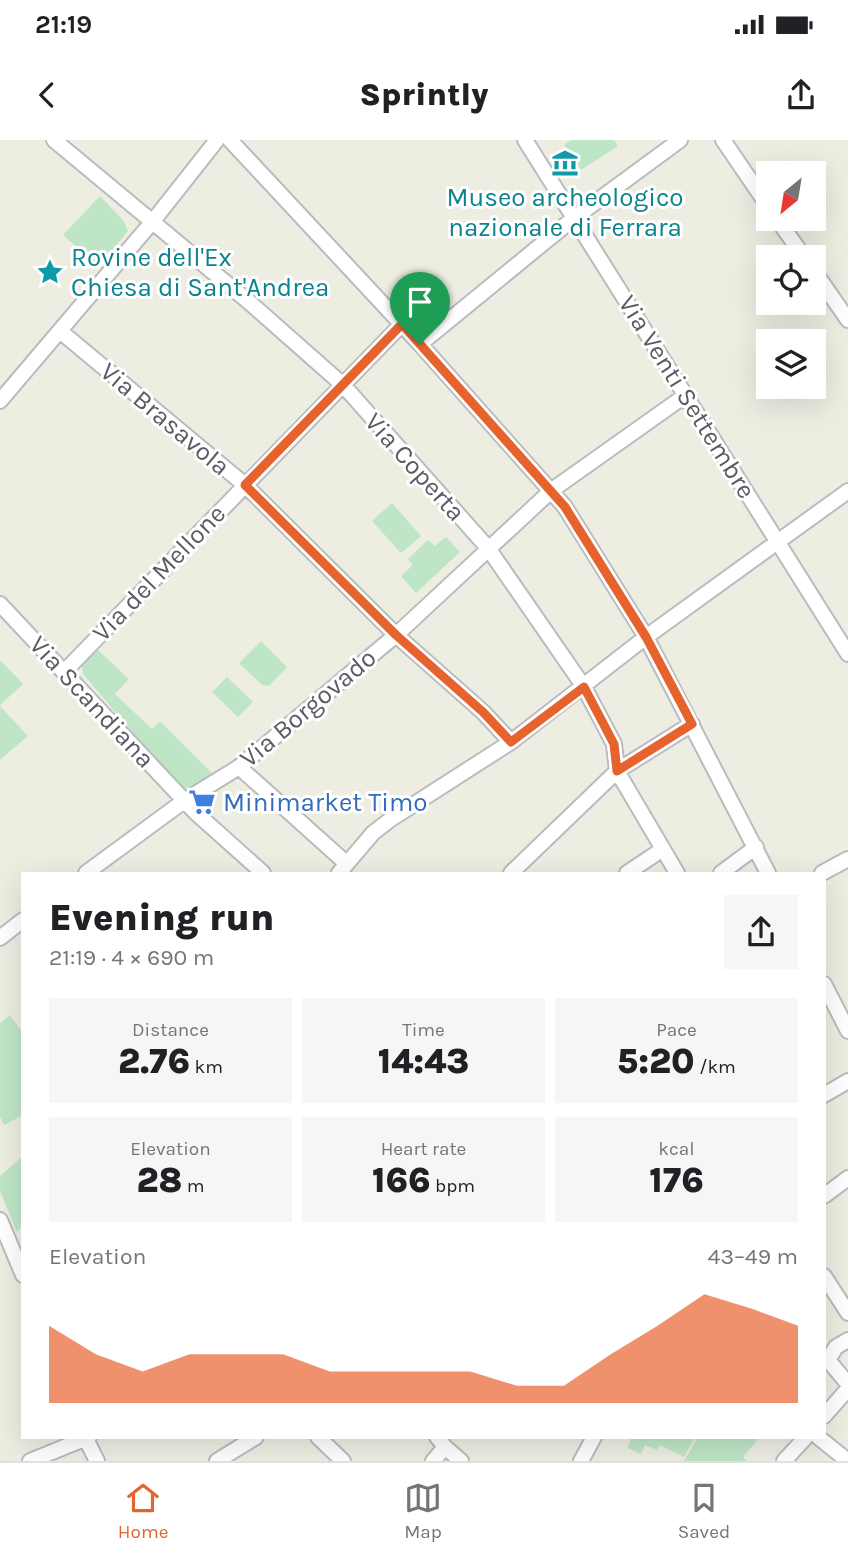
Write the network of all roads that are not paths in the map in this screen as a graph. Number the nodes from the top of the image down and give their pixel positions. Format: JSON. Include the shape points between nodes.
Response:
{"nodes":[{"id":1,"x":217,"y":140,"type":"edge"},
{"id":2,"x":230,"y":140,"type":"edge"},
{"id":3,"x":525,"y":140,"type":"edge"},
{"id":4,"x":680,"y":140,"type":"edge"},
{"id":5,"x":723,"y":140,"type":"edge"},
{"id":6,"x":65,"y":143,"type":"edge"},
{"id":7,"x":756,"y":188,"type":"edge"},
{"id":8,"x":574,"y":218,"type":"junction"},
{"id":9,"x":153,"y":221,"type":"junction"},
{"id":10,"x":826,"y":288,"type":"edge"},
{"id":11,"x":848,"y":320,"type":"edge"},
{"id":12,"x":402,"y":324,"type":"junction"},
{"id":13,"x":60,"y":331,"type":"junction"},
{"id":14,"x":420,"y":344,"type":"junction"},
{"id":15,"x":343,"y":385,"type":"junction"},
{"id":16,"x":2,"y":395,"type":"edge"},
{"id":17,"x":686,"y":395,"type":"junction"},
{"id":18,"x":245,"y":485,"type":"junction"},
{"id":19,"x":552,"y":490,"type":"junction"},
{"id":20,"x":848,"y":492,"type":"edge"},
{"id":21,"x":778,"y":541,"type":"junction"},
{"id":22,"x":488,"y":548,"type":"junction"},
{"id":23,"x":0,"y":604,"type":"edge"},
{"id":24,"x":396,"y":635,"type":"junction"},
{"id":25,"x":646,"y":637,"type":"junction"},
{"id":26,"x":848,"y":654,"type":"edge"},
{"id":27,"x":64,"y":672,"type":"junction"},
{"id":28,"x":584,"y":687,"type":"junction"},
{"id":29,"x":692,"y":724,"type":"junction"},
{"id":30,"x":511,"y":742,"type":"junction"},
{"id":31,"x":239,"y":767,"type":"junction"},
{"id":32,"x":617,"y":771,"type":"junction"},
{"id":33,"x":184,"y":801,"type":"junction"},
{"id":34,"x":756,"y":847,"type":"junction"},
{"id":35,"x":663,"y":849,"type":"junction"},
{"id":36,"x":848,"y":859,"type":"edge"},
{"id":37,"x":342,"y":868,"type":"edge"},
{"id":38,"x":87,"y":872,"type":"edge"},
{"id":39,"x":262,"y":872,"type":"edge"},
{"id":40,"x":512,"y":872,"type":"edge"},
{"id":41,"x":629,"y":872,"type":"edge"},
{"id":42,"x":676,"y":872,"type":"edge"},
{"id":43,"x":722,"y":872,"type":"edge"},
{"id":44,"x":768,"y":872,"type":"edge"},
{"id":45,"x":824,"y":872,"type":"edge"},
{"id":46,"x":21,"y":922,"type":"edge"},
{"id":47,"x":0,"y":938,"type":"edge"},
{"id":48,"x":826,"y":989,"type":"edge"},
{"id":49,"x":848,"y":1031,"type":"edge"},
{"id":50,"x":848,"y":1081,"type":"edge"},
{"id":51,"x":826,"y":1094,"type":"edge"},
{"id":52,"x":848,"y":1178,"type":"edge"},
{"id":53,"x":826,"y":1194,"type":"edge"},
{"id":54,"x":0,"y":1220,"type":"edge"},
{"id":55,"x":21,"y":1238,"type":"edge"},
{"id":56,"x":12,"y":1247,"type":"junction"},
{"id":57,"x":21,"y":1270,"type":"edge"},
{"id":58,"x":826,"y":1281,"type":"edge"},
{"id":59,"x":848,"y":1313,"type":"edge"},
{"id":60,"x":848,"y":1340,"type":"edge"},
{"id":61,"x":848,"y":1387,"type":"edge"},
{"id":62,"x":826,"y":1414,"type":"edge"},
{"id":63,"x":85,"y":1439,"type":"edge"},
{"id":64,"x":87,"y":1439,"type":"edge"},
{"id":65,"x":253,"y":1439,"type":"edge"},
{"id":66,"x":320,"y":1439,"type":"edge"},
{"id":67,"x":593,"y":1439,"type":"edge"},
{"id":68,"x":804,"y":1439,"type":"edge"},
{"id":69,"x":820,"y":1439,"type":"edge"},
{"id":70,"x":441,"y":1440,"type":"edge"},
{"id":71,"x":30,"y":1461,"type":"edge"},
{"id":72,"x":97,"y":1461,"type":"edge"},
{"id":73,"x":217,"y":1461,"type":"edge"},
{"id":74,"x":343,"y":1461,"type":"edge"},
{"id":75,"x":433,"y":1461,"type":"edge"},
{"id":76,"x":461,"y":1461,"type":"edge"},
{"id":77,"x":581,"y":1461,"type":"edge"},
{"id":78,"x":784,"y":1461,"type":"edge"},
{"id":79,"x":848,"y":1461,"type":"edge"}],
"edges":[{"from":1,"to":9,"type":"street"},
{"from":2,"to":12,"type":"street"},
{"from":3,"to":8,"type":"street","name":"Via Venti Settembre"},
{"from":4,"to":8,"type":"street"},
{"from":5,"to":7,"type":"street"},
{"from":6,"to":9,"type":"street","name":"Via Coperta"},
{"from":8,"to":14,"type":"street"},
{"from":8,"to":17,"type":"street","name":"Via Venti Settembre"},
{"from":9,"to":13,"type":"street"},
{"from":9,"to":15,"type":"street","name":"Via Coperta"},
{"from":10,"to":11,"type":"street"},
{"from":12,"to":14,"type":"street"},
{"from":12,"to":15,"type":"street","name":"Via del Mellone"},
{"from":13,"to":16,"type":"street"},
{"from":13,"to":18,"type":"street","name":"Via Brasavola"},
{"from":14,"to":19,"type":"street"},
{"from":15,"to":18,"type":"street","name":"Via del Mellone"},
{"from":15,"to":22,"type":"street","name":"Via Coperta"},
{"from":17,"to":19,"type":"street","name":"Via Borgovado"},
{"from":17,"to":21,"type":"street","name":"Via Venti Settembre"},
{"from":18,"to":24,"type":"street","name":"Via Brasavola"},
{"from":18,"to":27,"type":"street","name":"Via del Mellone"},
{"from":19,"to":22,"type":"street","name":"Via Borgovado"},
{"from":19,"to":25,"type":"street"},
{"from":20,"to":21,"type":"street"},
{"from":21,"to":25,"type":"street"},
{"from":21,"to":26,"type":"street","name":"Via Venti Settembre"},
{"from":22,"to":24,"type":"street","name":"Via Borgovado"},
{"from":22,"to":28,"type":"street","name":"Via Coperta"},
{"from":23,"to":27,"type":"street","name":"Via Scandiana"},
{"from":24,"to":30,"type":"street","name":"Via Brasavola"},
{"from":24,"to":31,"type":"street","name":"Via Borgovado"},
{"from":25,"to":28,"type":"street"},
{"from":25,"to":29,"type":"street"},
{"from":27,"to":33,"type":"street","name":"Via Scandiana"},
{"from":28,"to":30,"type":"street"},
{"from":28,"to":32,"type":"street","name":"Via Coperta","via":[[614,744]]},
{"from":29,"to":32,"type":"street"},
{"from":29,"to":34,"type":"street"},
{"from":30,"to":37,"type":"street","via":[[391,819]]},
{"from":31,"to":33,"type":"street","name":"Via Borgovado"},
{"from":31,"to":37,"type":"street"},
{"from":32,"to":35,"type":"street","name":"Via Coperta"},
{"from":32,"to":40,"type":"street"},
{"from":33,"to":38,"type":"street","name":"Via Borgovado"},
{"from":33,"to":39,"type":"street","name":"Via Scandiana"},
{"from":34,"to":43,"type":"street"},
{"from":34,"to":44,"type":"street"},
{"from":35,"to":41,"type":"street"},
{"from":35,"to":42,"type":"street","name":"Via Coperta"},
{"from":36,"to":45,"type":"street"},
{"from":46,"to":47,"type":"street"},
{"from":48,"to":49,"type":"street"},
{"from":50,"to":51,"type":"street"},
{"from":52,"to":53,"type":"street"},
{"from":54,"to":56,"type":"street"},
{"from":55,"to":56,"type":"street"},
{"from":56,"to":57,"type":"street"},
{"from":58,"to":59,"type":"street"},
{"from":60,"to":61,"type":"street","via":[[828,1360]]},
{"from":61,"to":62,"type":"street"},
{"from":63,"to":71,"type":"street"},
{"from":64,"to":72,"type":"street"},
{"from":65,"to":73,"type":"street"},
{"from":66,"to":74,"type":"street"},
{"from":67,"to":77,"type":"street"},
{"from":68,"to":78,"type":"street"},
{"from":69,"to":79,"type":"street"},
{"from":70,"to":75,"type":"street"},
{"from":70,"to":76,"type":"street"}]}
